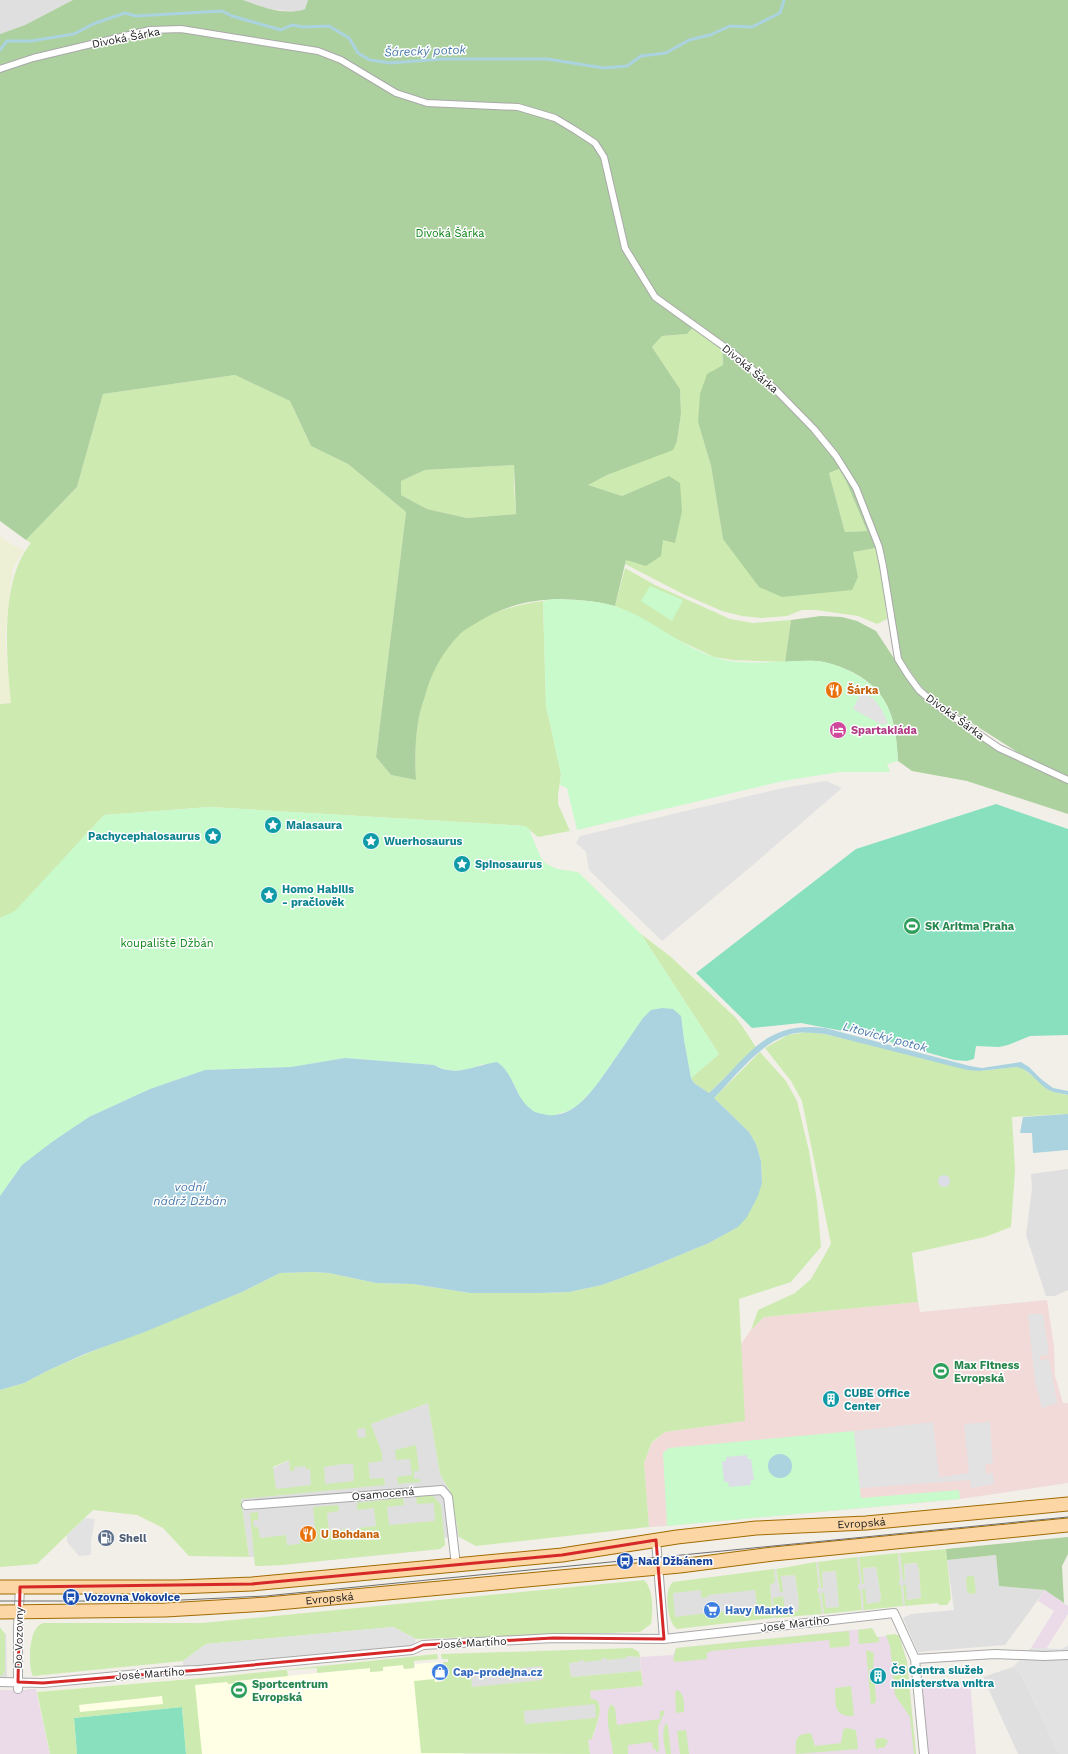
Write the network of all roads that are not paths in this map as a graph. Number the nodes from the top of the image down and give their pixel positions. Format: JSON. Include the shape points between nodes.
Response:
{"nodes":[{"id":1,"x":0,"y":70,"type":"edge"},
{"id":2,"x":1068,"y":780,"type":"edge"},
{"id":3,"x":1068,"y":1504,"type":"edge"},
{"id":4,"x":246,"y":1506,"type":"dead end"},
{"id":5,"x":1068,"y":1525,"type":"edge"},
{"id":6,"x":656,"y":1540,"type":"junction"},
{"id":7,"x":456,"y":1565,"type":"junction"},
{"id":8,"x":658,"y":1568,"type":"junction"},
{"id":9,"x":0,"y":1587,"type":"edge"},
{"id":10,"x":20,"y":1587,"type":"junction"},
{"id":11,"x":0,"y":1612,"type":"edge"},
{"id":12,"x":20,"y":1612,"type":"junction"},
{"id":13,"x":664,"y":1639,"type":"junction"},
{"id":14,"x":1068,"y":1655,"type":"edge"},
{"id":15,"x":915,"y":1659,"type":"junction"},
{"id":16,"x":0,"y":1682,"type":"edge"},
{"id":17,"x":18,"y":1686,"type":"junction"},
{"id":18,"x":924,"y":1754,"type":"edge"}],
"edges":[{"from":1,"to":2,"type":"street","name":"Divoká Šárka","via":[[33,58],[150,30],[181,29],[318,51],[341,60],[396,93],[427,104],[518,107],[555,118],[595,143],[604,157],[625,248],[655,297],[732,353],[774,388],[814,429],[836,456],[856,488],[879,547],[898,659],[919,690],[999,748]]},
{"from":3,"to":6,"type":"main road","name":"Evropská","via":[[866,1522],[756,1528]]},
{"from":4,"to":7,"type":"street","name":"Osamocená","via":[[442,1490],[448,1497]]},
{"from":5,"to":8,"type":"main road","name":"Evropská"},
{"from":6,"to":7,"type":"main road","name":"Evropská","via":[[562,1555]]},
{"from":6,"to":8,"type":"street"},
{"from":7,"to":10,"type":"main road","name":"Evropská","via":[[252,1584],[177,1587]]},
{"from":8,"to":12,"type":"main road","name":"Evropská","via":[[236,1606],[165,1610]]},
{"from":8,"to":13,"type":"street"},
{"from":9,"to":10,"type":"main road","name":"Evropská"},
{"from":10,"to":12,"type":"street","name":"Do Vozovny"},
{"from":11,"to":12,"type":"main road","name":"Evropská"},
{"from":12,"to":17,"type":"street","name":"Do Vozovny"},
{"from":13,"to":15,"type":"street","name":"José Martího","via":[[894,1613]]},
{"from":13,"to":17,"type":"street","name":"José Martího","via":[[553,1638],[423,1645],[412,1650]]},
{"from":14,"to":15,"type":"street","via":[[995,1654]]},
{"from":15,"to":18,"type":"street","name":"José Martího"},
{"from":16,"to":17,"type":"street","name":"José Martího"}]}
